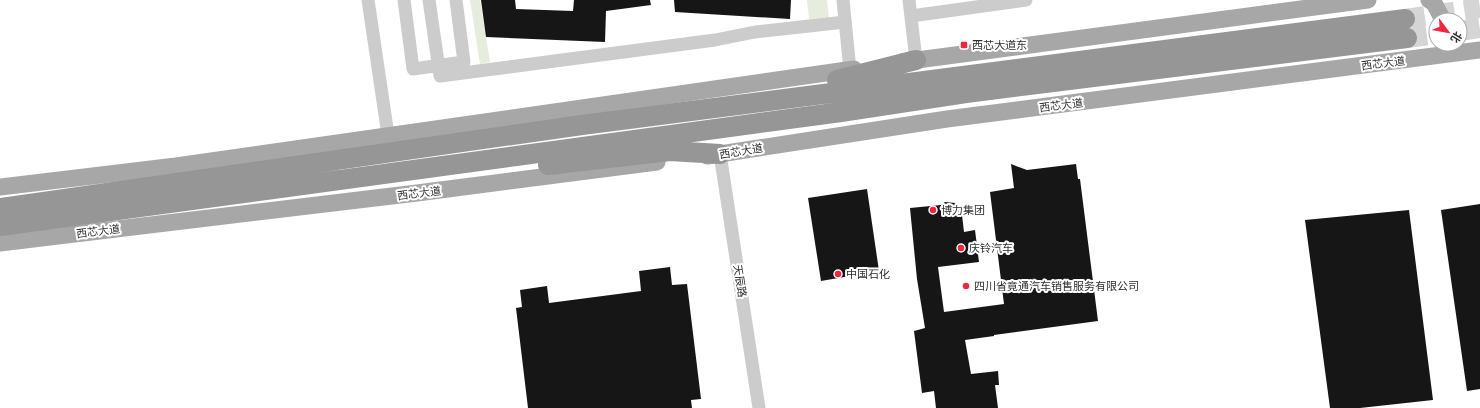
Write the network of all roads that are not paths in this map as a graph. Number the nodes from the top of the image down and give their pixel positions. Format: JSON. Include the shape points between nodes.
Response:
{"nodes":[{"id":1,"x":368,"y":0,"type":"edge"},
{"id":2,"x":404,"y":0,"type":"edge"},
{"id":3,"x":429,"y":0,"type":"edge"},
{"id":4,"x":456,"y":0,"type":"edge"},
{"id":5,"x":843,"y":0,"type":"edge"},
{"id":6,"x":909,"y":0,"type":"edge"},
{"id":7,"x":1026,"y":0,"type":"edge"},
{"id":8,"x":1368,"y":0,"type":"edge"},
{"id":9,"x":1429,"y":0,"type":"edge"},
{"id":10,"x":1438,"y":12,"type":"edge"},
{"id":11,"x":911,"y":16,"type":"junction"},
{"id":12,"x":1405,"y":18,"type":"tunnel mouth"},
{"id":13,"x":845,"y":22,"type":"junction"},
{"id":14,"x":1407,"y":38,"type":"tunnel mouth"},
{"id":15,"x":1480,"y":50,"type":"edge"},
{"id":16,"x":1431,"y":52,"type":"edge"},
{"id":17,"x":1424,"y":57,"type":"junction"},
{"id":18,"x":916,"y":60,"type":"junction"},
{"id":19,"x":439,"y":65,"type":"junction"},
{"id":20,"x":850,"y":70,"type":"junction"},
{"id":21,"x":582,"y":125,"type":"junction"},
{"id":22,"x":388,"y":135,"type":"junction"},
{"id":23,"x":720,"y":154,"type":"junction"},
{"id":24,"x":387,"y":173,"type":"junction"},
{"id":25,"x":0,"y":187,"type":"edge"},
{"id":26,"x":0,"y":208,"type":"edge"},
{"id":27,"x":0,"y":226,"type":"edge"},
{"id":28,"x":0,"y":243,"type":"edge"},
{"id":29,"x":759,"y":408,"type":"edge"}],
"edges":[{"from":1,"to":22,"type":"street"},
{"from":2,"to":19,"type":"street","via":[[413,69]]},
{"from":3,"to":19,"type":"street"},
{"from":4,"to":19,"type":"street","via":[[464,62]]},
{"from":5,"to":13,"type":"street"},
{"from":6,"to":11,"type":"street"},
{"from":7,"to":11,"type":"street"},
{"from":8,"to":18,"type":"main road"},
{"from":9,"to":10,"type":"main road"},
{"from":11,"to":18,"type":"street"},
{"from":12,"to":21,"type":"highway"},
{"from":13,"to":19,"type":"street","via":[[440,76]]},
{"from":13,"to":20,"type":"street"},
{"from":14,"to":24,"type":"highway","name":"西芯大道","via":[[966,93]]},
{"from":15,"to":17,"type":"main road","name":"西芯大道"},
{"from":16,"to":17,"type":"main road"},
{"from":17,"to":23,"type":"main road","name":"西芯大道","via":[[947,119]]},
{"from":18,"to":20,"type":"main road"},
{"from":18,"to":21,"type":"highway","via":[[837,80],[703,100]]},
{"from":20,"to":22,"type":"main road"},
{"from":21,"to":26,"type":"highway"},
{"from":22,"to":25,"type":"main road","via":[[176,166]]},
{"from":23,"to":24,"type":"highway","via":[[670,151],[545,166]]},
{"from":23,"to":28,"type":"main road","name":"西芯大道"},
{"from":23,"to":29,"type":"street","name":"天辰路"},
{"from":24,"to":27,"type":"highway","name":"西芯大道"}]}
